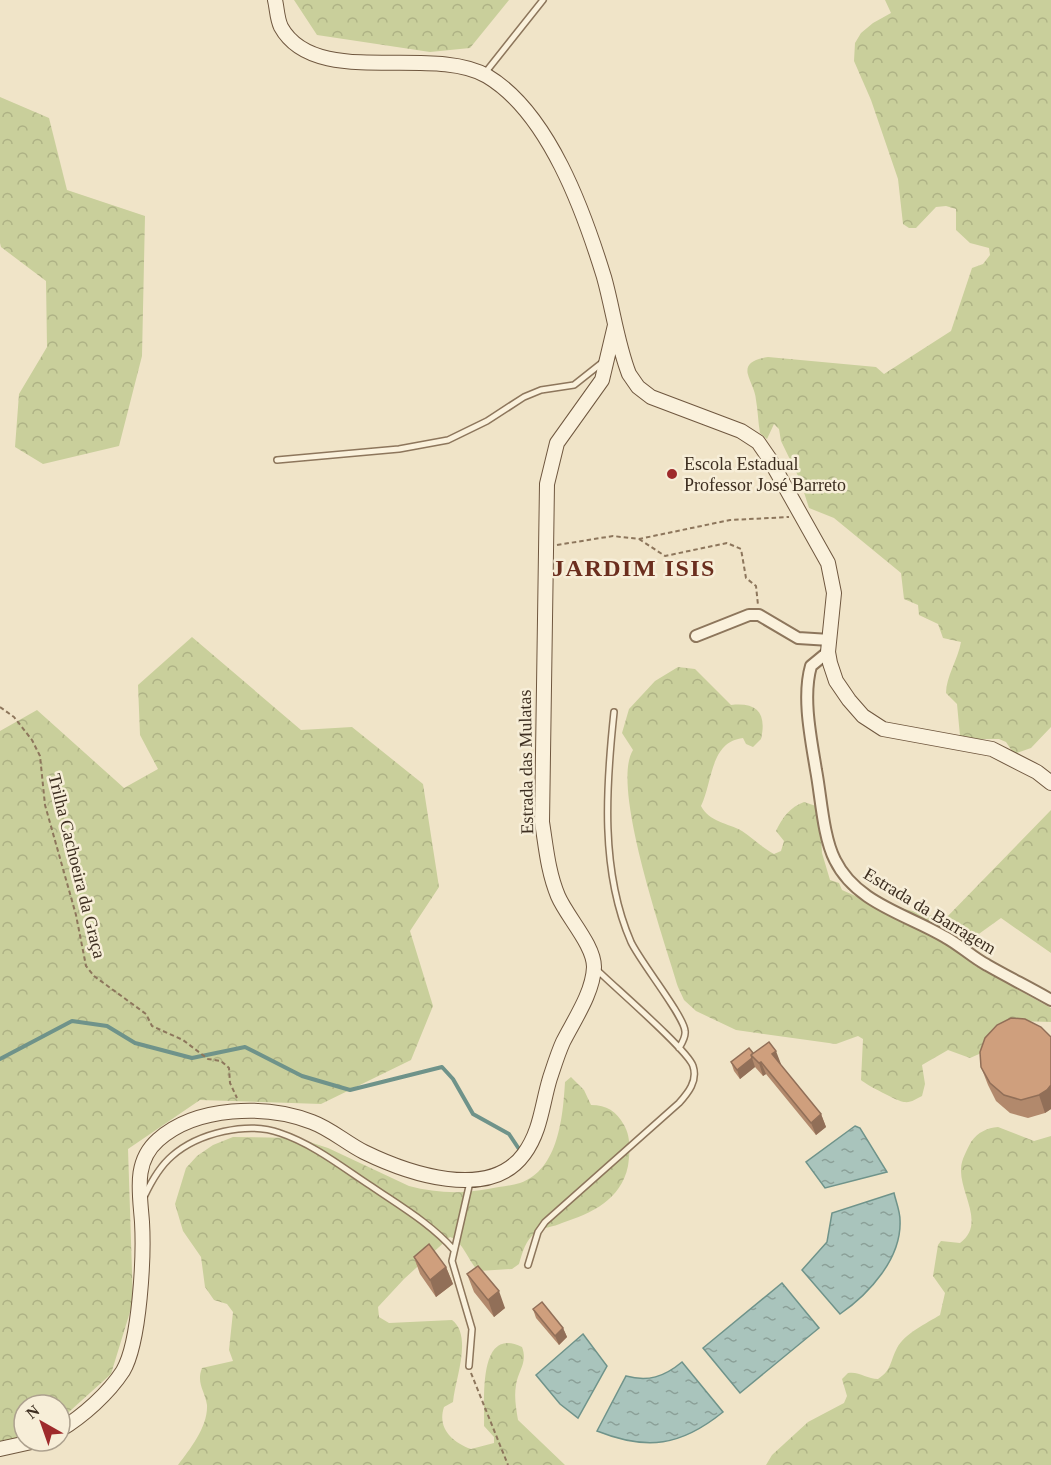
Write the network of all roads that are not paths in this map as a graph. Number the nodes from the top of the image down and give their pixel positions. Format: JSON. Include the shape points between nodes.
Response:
{"nodes":[{"id":1,"x":275,"y":0,"type":"edge"},
{"id":2,"x":543,"y":0,"type":"edge"},
{"id":3,"x":484,"y":75,"type":"junction"},
{"id":4,"x":615,"y":324,"type":"junction"},
{"id":5,"x":606,"y":359,"type":"junction"},
{"id":6,"x":277,"y":460,"type":"dead end"},
{"id":7,"x":696,"y":636,"type":"dead end"},
{"id":8,"x":829,"y":646,"type":"junction"},
{"id":9,"x":614,"y":711,"type":"dead end"},
{"id":10,"x":1051,"y":783,"type":"edge"},
{"id":11,"x":594,"y":967,"type":"junction"},
{"id":12,"x":1051,"y":1000,"type":"edge"},
{"id":13,"x":679,"y":1048,"type":"junction"},
{"id":14,"x":470,"y":1180,"type":"junction"},
{"id":15,"x":140,"y":1203,"type":"junction"},
{"id":16,"x":454,"y":1250,"type":"junction"},
{"id":17,"x":528,"y":1265,"type":"dead end"},
{"id":18,"x":469,"y":1366,"type":"road end"},
{"id":19,"x":72,"y":1421,"type":"edge"}],
"edges":[{"from":1,"to":3,"type":"street","via":[[280,26],[300,47],[320,57],[434,65]]},
{"from":2,"to":3,"type":"lane"},
{"from":3,"to":4,"type":"street","via":[[520,103],[553,152],[579,206]]},
{"from":4,"to":5,"type":"street","name":"Estrada das Mulatas"},
{"from":4,"to":8,"type":"street","via":[[624,360],[639,387],[669,405],[731,425],[758,442],[828,563],[834,593]]},
{"from":5,"to":6,"type":"lane","via":[[574,385],[524,397],[448,440],[399,449]]},
{"from":5,"to":11,"type":"street","name":"Estrada das Mulatas","via":[[602,380],[569,423],[551,461],[546,510],[542,822],[550,876],[570,921],[585,941]]},
{"from":7,"to":8,"type":"street","via":[[749,615],[759,615],[798,638]]},
{"from":8,"to":10,"type":"street","via":[[836,681],[874,724],[896,732],[992,749]]},
{"from":8,"to":12,"type":"street","name":"Estrada da Barragem","via":[[811,666],[809,700],[813,752],[829,842],[840,869],[855,888],[879,903]]},
{"from":9,"to":13,"type":"lane","via":[[608,848],[616,901],[640,961],[682,1022],[685,1035]]},
{"from":11,"to":13,"type":"lane"},
{"from":11,"to":14,"type":"street","via":[[554,1068],[543,1115],[525,1153],[502,1172]]},
{"from":13,"to":17,"type":"lane","via":[[693,1065],[690,1090],[545,1222]]},
{"from":14,"to":15,"type":"street","via":[[420,1174],[392,1164],[299,1117],[240,1112],[201,1117],[156,1142],[139,1172]]},
{"from":14,"to":16,"type":"lane"},
{"from":15,"to":16,"type":"lane","via":[[172,1155],[191,1143],[256,1127],[280,1133],[326,1155],[438,1232]]},
{"from":15,"to":19,"type":"street","via":[[141,1274],[132,1346],[122,1371]]},
{"from":16,"to":18,"type":"lane","via":[[453,1272],[472,1329]]}]}
